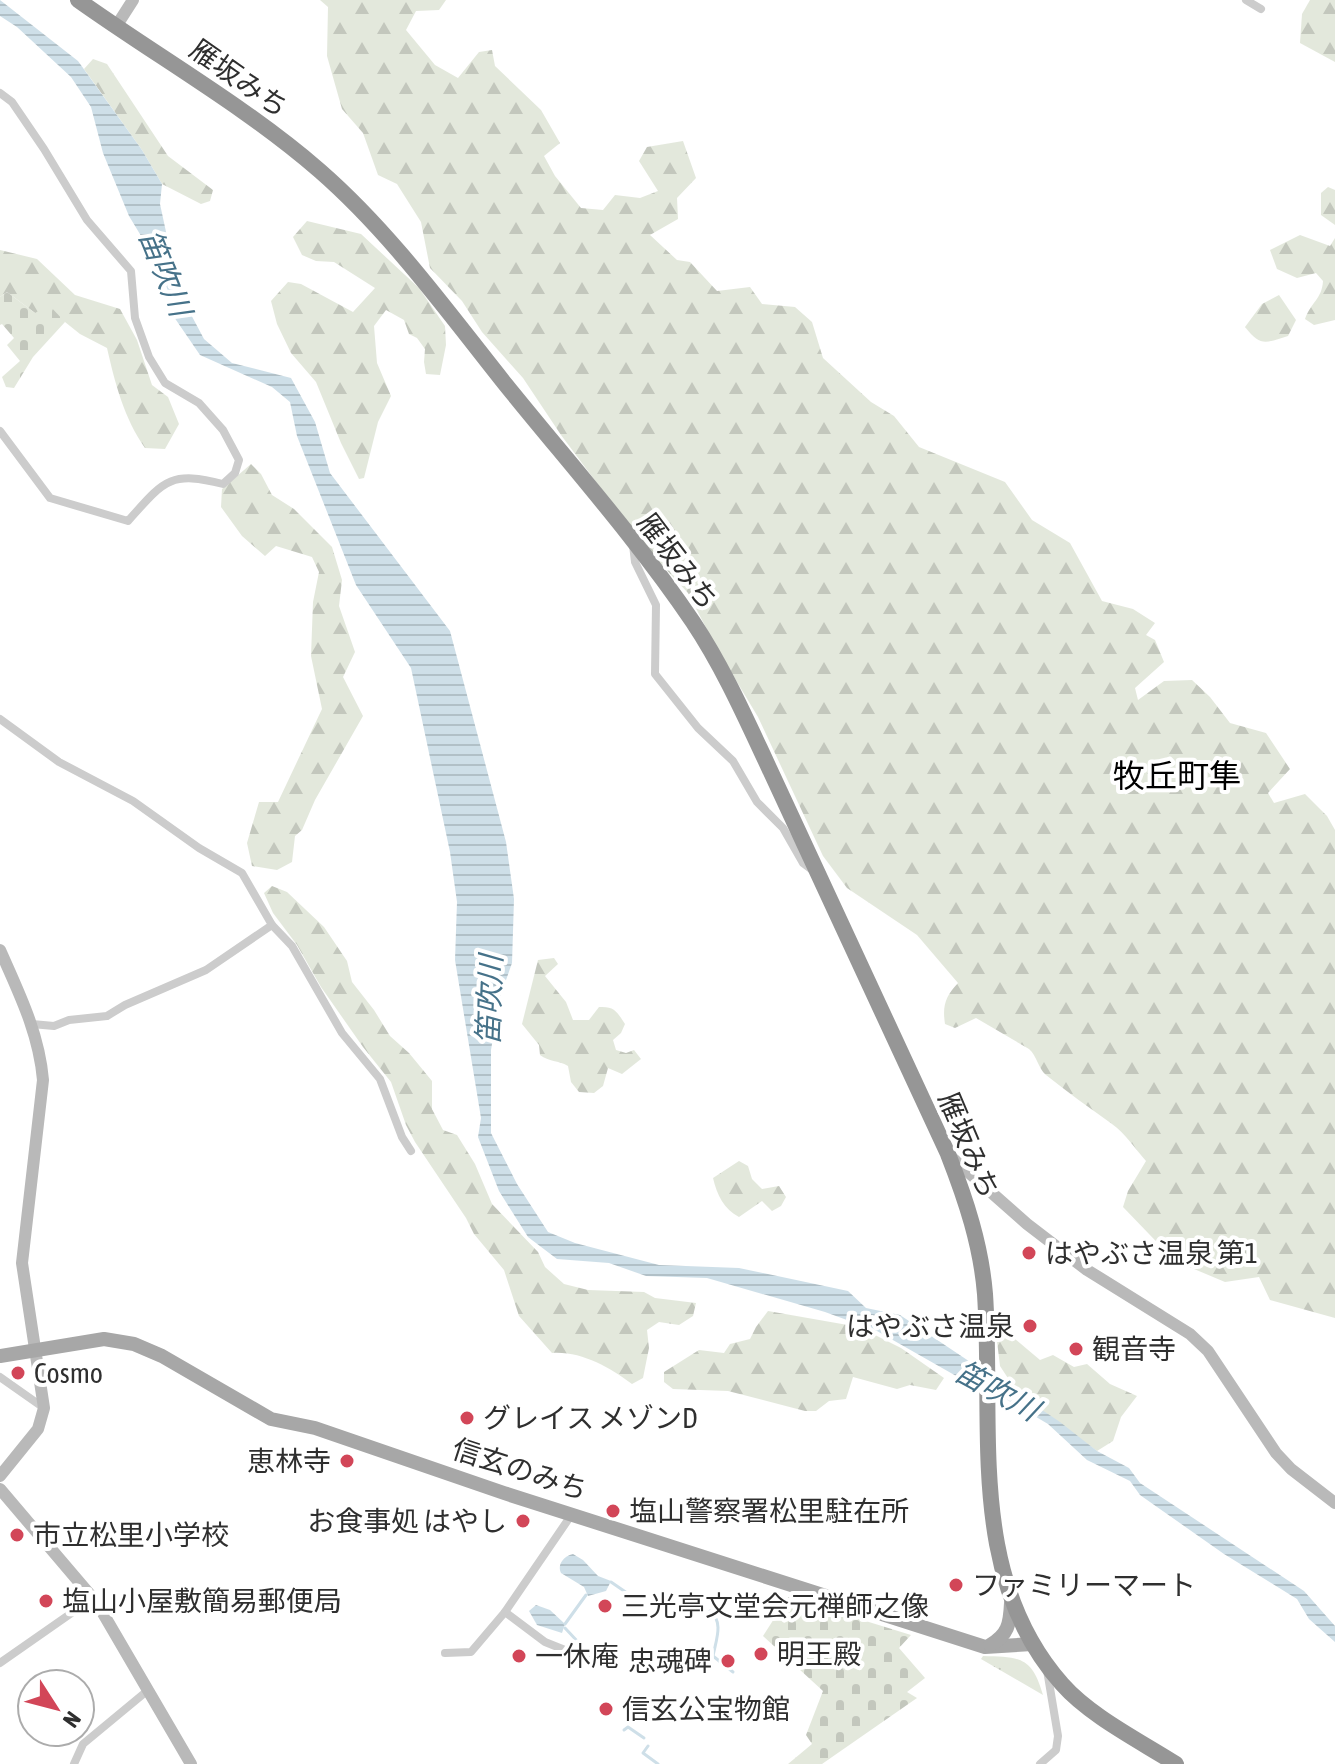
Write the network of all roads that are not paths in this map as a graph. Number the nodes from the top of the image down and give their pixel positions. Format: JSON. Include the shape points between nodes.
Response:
{"nodes":[{"id":1,"x":78,"y":0,"type":"edge"},
{"id":2,"x":133,"y":0,"type":"edge"},
{"id":3,"x":1246,"y":0,"type":"edge"},
{"id":4,"x":1261,"y":9,"type":"dead end"},
{"id":5,"x":117,"y":25,"type":"junction"},
{"id":6,"x":0,"y":93,"type":"edge"},
{"id":7,"x":0,"y":431,"type":"edge"},
{"id":8,"x":633,"y":542,"type":"junction"},
{"id":9,"x":0,"y":719,"type":"edge"},
{"id":10,"x":818,"y":874,"type":"junction"},
{"id":11,"x":272,"y":925,"type":"junction"},
{"id":12,"x":0,"y":950,"type":"edge"},
{"id":13,"x":32,"y":1024,"type":"junction"},
{"id":14,"x":411,"y":1151,"type":"dead end"},
{"id":15,"x":948,"y":1154,"type":"junction"},
{"id":16,"x":35,"y":1350,"type":"junction"},
{"id":17,"x":0,"y":1356,"type":"edge"},
{"id":18,"x":0,"y":1377,"type":"edge"},
{"id":19,"x":44,"y":1408,"type":"junction"},
{"id":20,"x":0,"y":1476,"type":"edge"},
{"id":21,"x":0,"y":1489,"type":"edge"},
{"id":22,"x":1335,"y":1503,"type":"edge"},
{"id":23,"x":572,"y":1514,"type":"junction"},
{"id":24,"x":93,"y":1598,"type":"junction"},
{"id":25,"x":1011,"y":1603,"type":"junction"},
{"id":26,"x":505,"y":1612,"type":"junction"},
{"id":27,"x":1032,"y":1644,"type":"junction"},
{"id":28,"x":985,"y":1647,"type":"junction"},
{"id":29,"x":445,"y":1653,"type":"dead end"},
{"id":30,"x":0,"y":1663,"type":"edge"},
{"id":31,"x":600,"y":1664,"type":"dead end"},
{"id":32,"x":1046,"y":1665,"type":"junction"},
{"id":33,"x":147,"y":1691,"type":"junction"},
{"id":34,"x":74,"y":1764,"type":"edge"},
{"id":35,"x":191,"y":1764,"type":"edge"},
{"id":36,"x":1040,"y":1764,"type":"edge"},
{"id":37,"x":1176,"y":1764,"type":"edge"}],
"edges":[{"from":1,"to":5,"type":"highway","name":"雁坂みち"},
{"from":2,"to":5,"type":"main road"},
{"from":3,"to":4,"type":"street"},
{"from":5,"to":8,"type":"highway","name":"雁坂みち","via":[[280,138],[346,195],[403,257]]},
{"from":6,"to":7,"type":"street","via":[[12,102],[87,220],[131,271],[135,318],[165,383],[199,403],[223,430],[239,460],[223,484],[178,477],[157,488],[128,521],[50,498]]},
{"from":8,"to":10,"type":"highway","name":"雁坂みち","via":[[695,625],[734,694]]},
{"from":8,"to":10,"type":"street","via":[[635,562],[656,605],[655,674],[698,728],[726,753],[803,863]]},
{"from":9,"to":11,"type":"street","via":[[59,762],[133,801],[242,873]]},
{"from":10,"to":15,"type":"highway","name":"雁坂みち"},
{"from":11,"to":13,"type":"street","via":[[206,970],[107,1016],[54,1026]]},
{"from":11,"to":14,"type":"street","via":[[292,946],[342,1033],[380,1079]]},
{"from":12,"to":13,"type":"main road"},
{"from":13,"to":16,"type":"main road","via":[[43,1080],[22,1263]]},
{"from":15,"to":22,"type":"main road","via":[[1087,1270],[1190,1334],[1208,1351],[1276,1453]]},
{"from":15,"to":25,"type":"highway","name":"雁坂みち","via":[[980,1253],[992,1512]]},
{"from":16,"to":17,"type":"main road","name":"信玄のみち"},
{"from":16,"to":19,"type":"main road"},
{"from":16,"to":23,"type":"main road","name":"信玄のみち","via":[[104,1339],[134,1344],[271,1419],[329,1432]]},
{"from":18,"to":19,"type":"street"},
{"from":19,"to":20,"type":"main road","via":[[38,1429]]},
{"from":21,"to":24,"type":"main road"},
{"from":23,"to":26,"type":"street"},
{"from":23,"to":28,"type":"main road","name":"信玄のみち"},
{"from":24,"to":30,"type":"street"},
{"from":24,"to":33,"type":"main road"},
{"from":25,"to":27,"type":"highway"},
{"from":25,"to":28,"type":"main road","via":[[1010,1625]]},
{"from":26,"to":29,"type":"street","via":[[471,1652]]},
{"from":26,"to":31,"type":"street","via":[[545,1642]]},
{"from":27,"to":28,"type":"main road","name":"信玄のみち"},
{"from":27,"to":32,"type":"highway"},
{"from":32,"to":36,"type":"street","via":[[1058,1736],[1056,1750]]},
{"from":32,"to":37,"type":"highway","via":[[1071,1693]]},
{"from":33,"to":34,"type":"street","via":[[83,1744]]},
{"from":33,"to":35,"type":"main road"}]}
